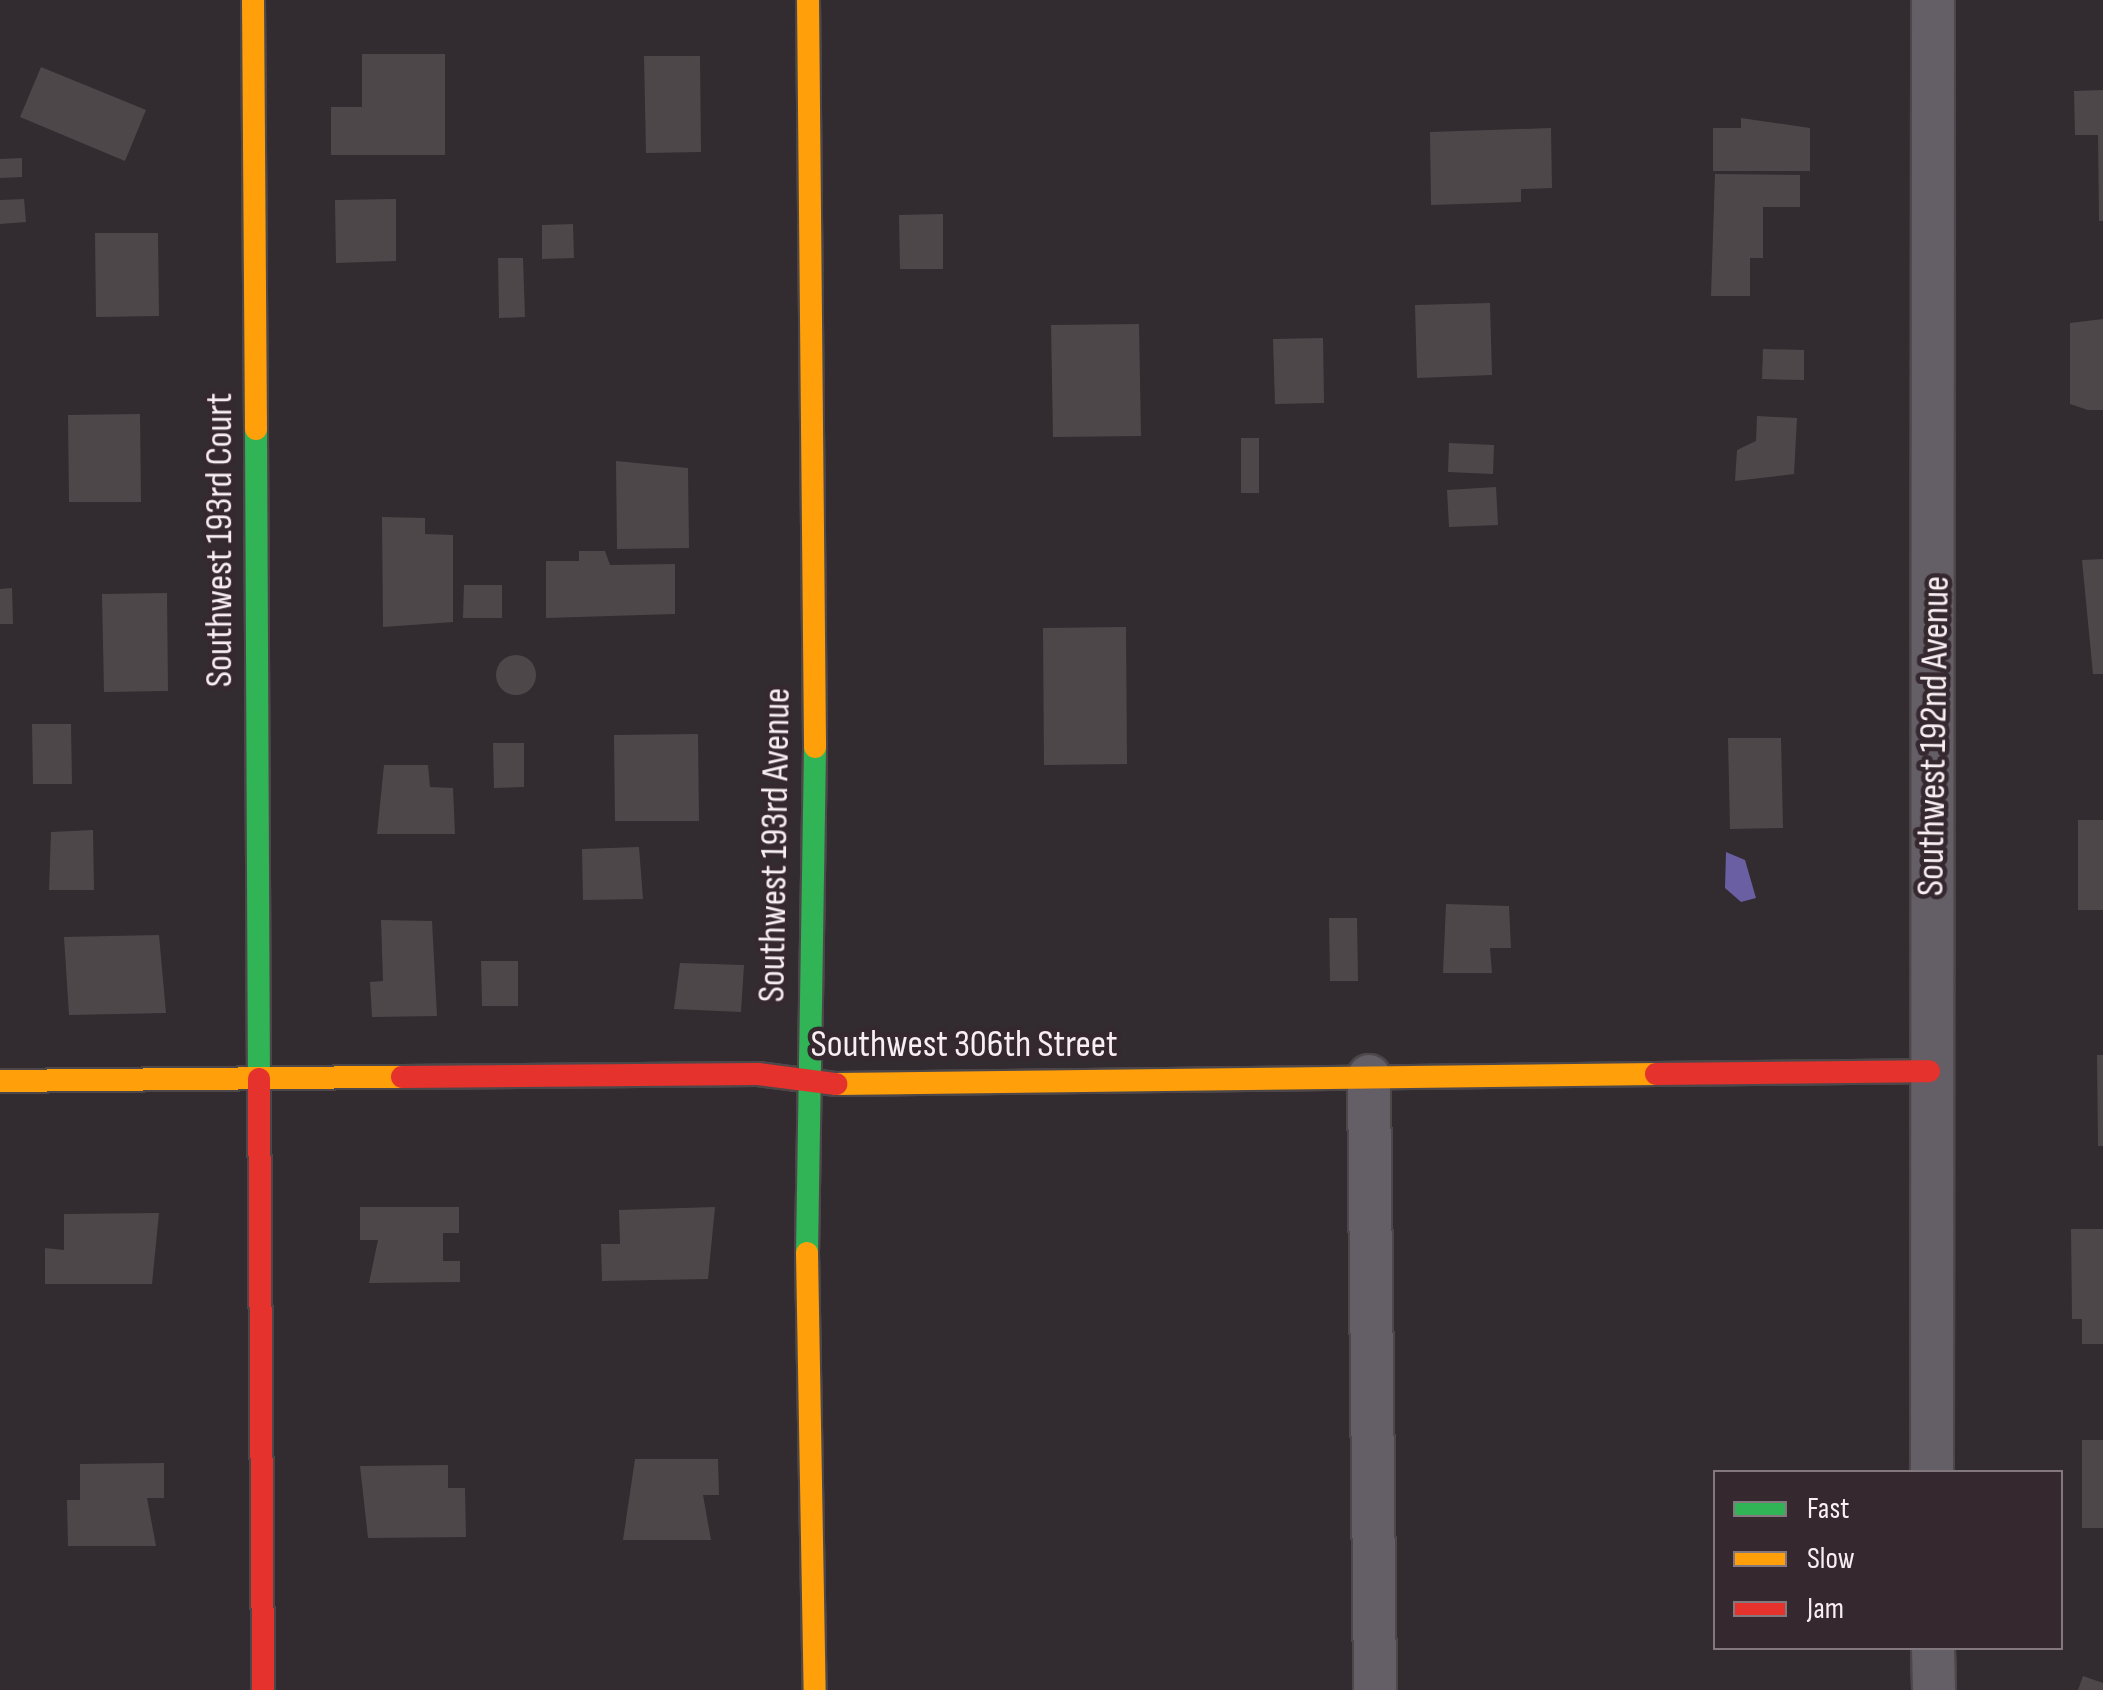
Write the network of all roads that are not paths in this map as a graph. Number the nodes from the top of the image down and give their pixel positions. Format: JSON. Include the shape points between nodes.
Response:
{"nodes":[{"id":1,"x":253,"y":0,"type":"edge"},
{"id":2,"x":808,"y":0,"type":"edge"},
{"id":3,"x":1933,"y":0,"type":"edge"},
{"id":4,"x":1930,"y":1071,"type":"junction"},
{"id":5,"x":1369,"y":1076,"type":"junction"},
{"id":6,"x":0,"y":1080,"type":"edge"},
{"id":7,"x":258,"y":1080,"type":"junction"},
{"id":8,"x":806,"y":1084,"type":"junction"},
{"id":9,"x":1932,"y":1470,"type":"edge"},
{"id":10,"x":1933,"y":1650,"type":"edge"},
{"id":11,"x":263,"y":1690,"type":"edge"},
{"id":12,"x":815,"y":1690,"type":"edge"},
{"id":13,"x":1375,"y":1690,"type":"edge"},
{"id":14,"x":1934,"y":1690,"type":"edge"}],
"edges":[{"from":1,"to":7,"type":"street","name":"Southwest 193rd Court"},
{"from":2,"to":8,"type":"street","name":"Southwest 193rd Avenue","via":[[816,915]]},
{"from":3,"to":4,"type":"street","name":"Southwest 192nd Avenue","via":[[1938,644]]},
{"from":4,"to":5,"type":"street","name":"Southwest 306th Street"},
{"from":4,"to":9,"type":"street","name":"Southwest 192nd Avenue"},
{"from":5,"to":8,"type":"street","name":"Southwest 306th Street"},
{"from":5,"to":13,"type":"street"},
{"from":6,"to":7,"type":"street","name":"Southwest 306th Street"},
{"from":7,"to":8,"type":"street","name":"Southwest 306th Street","via":[[758,1074]]},
{"from":7,"to":11,"type":"street","name":"Southwest 193rd Court"},
{"from":8,"to":12,"type":"street","name":"Southwest 193rd Avenue"},
{"from":10,"to":14,"type":"street"}]}
